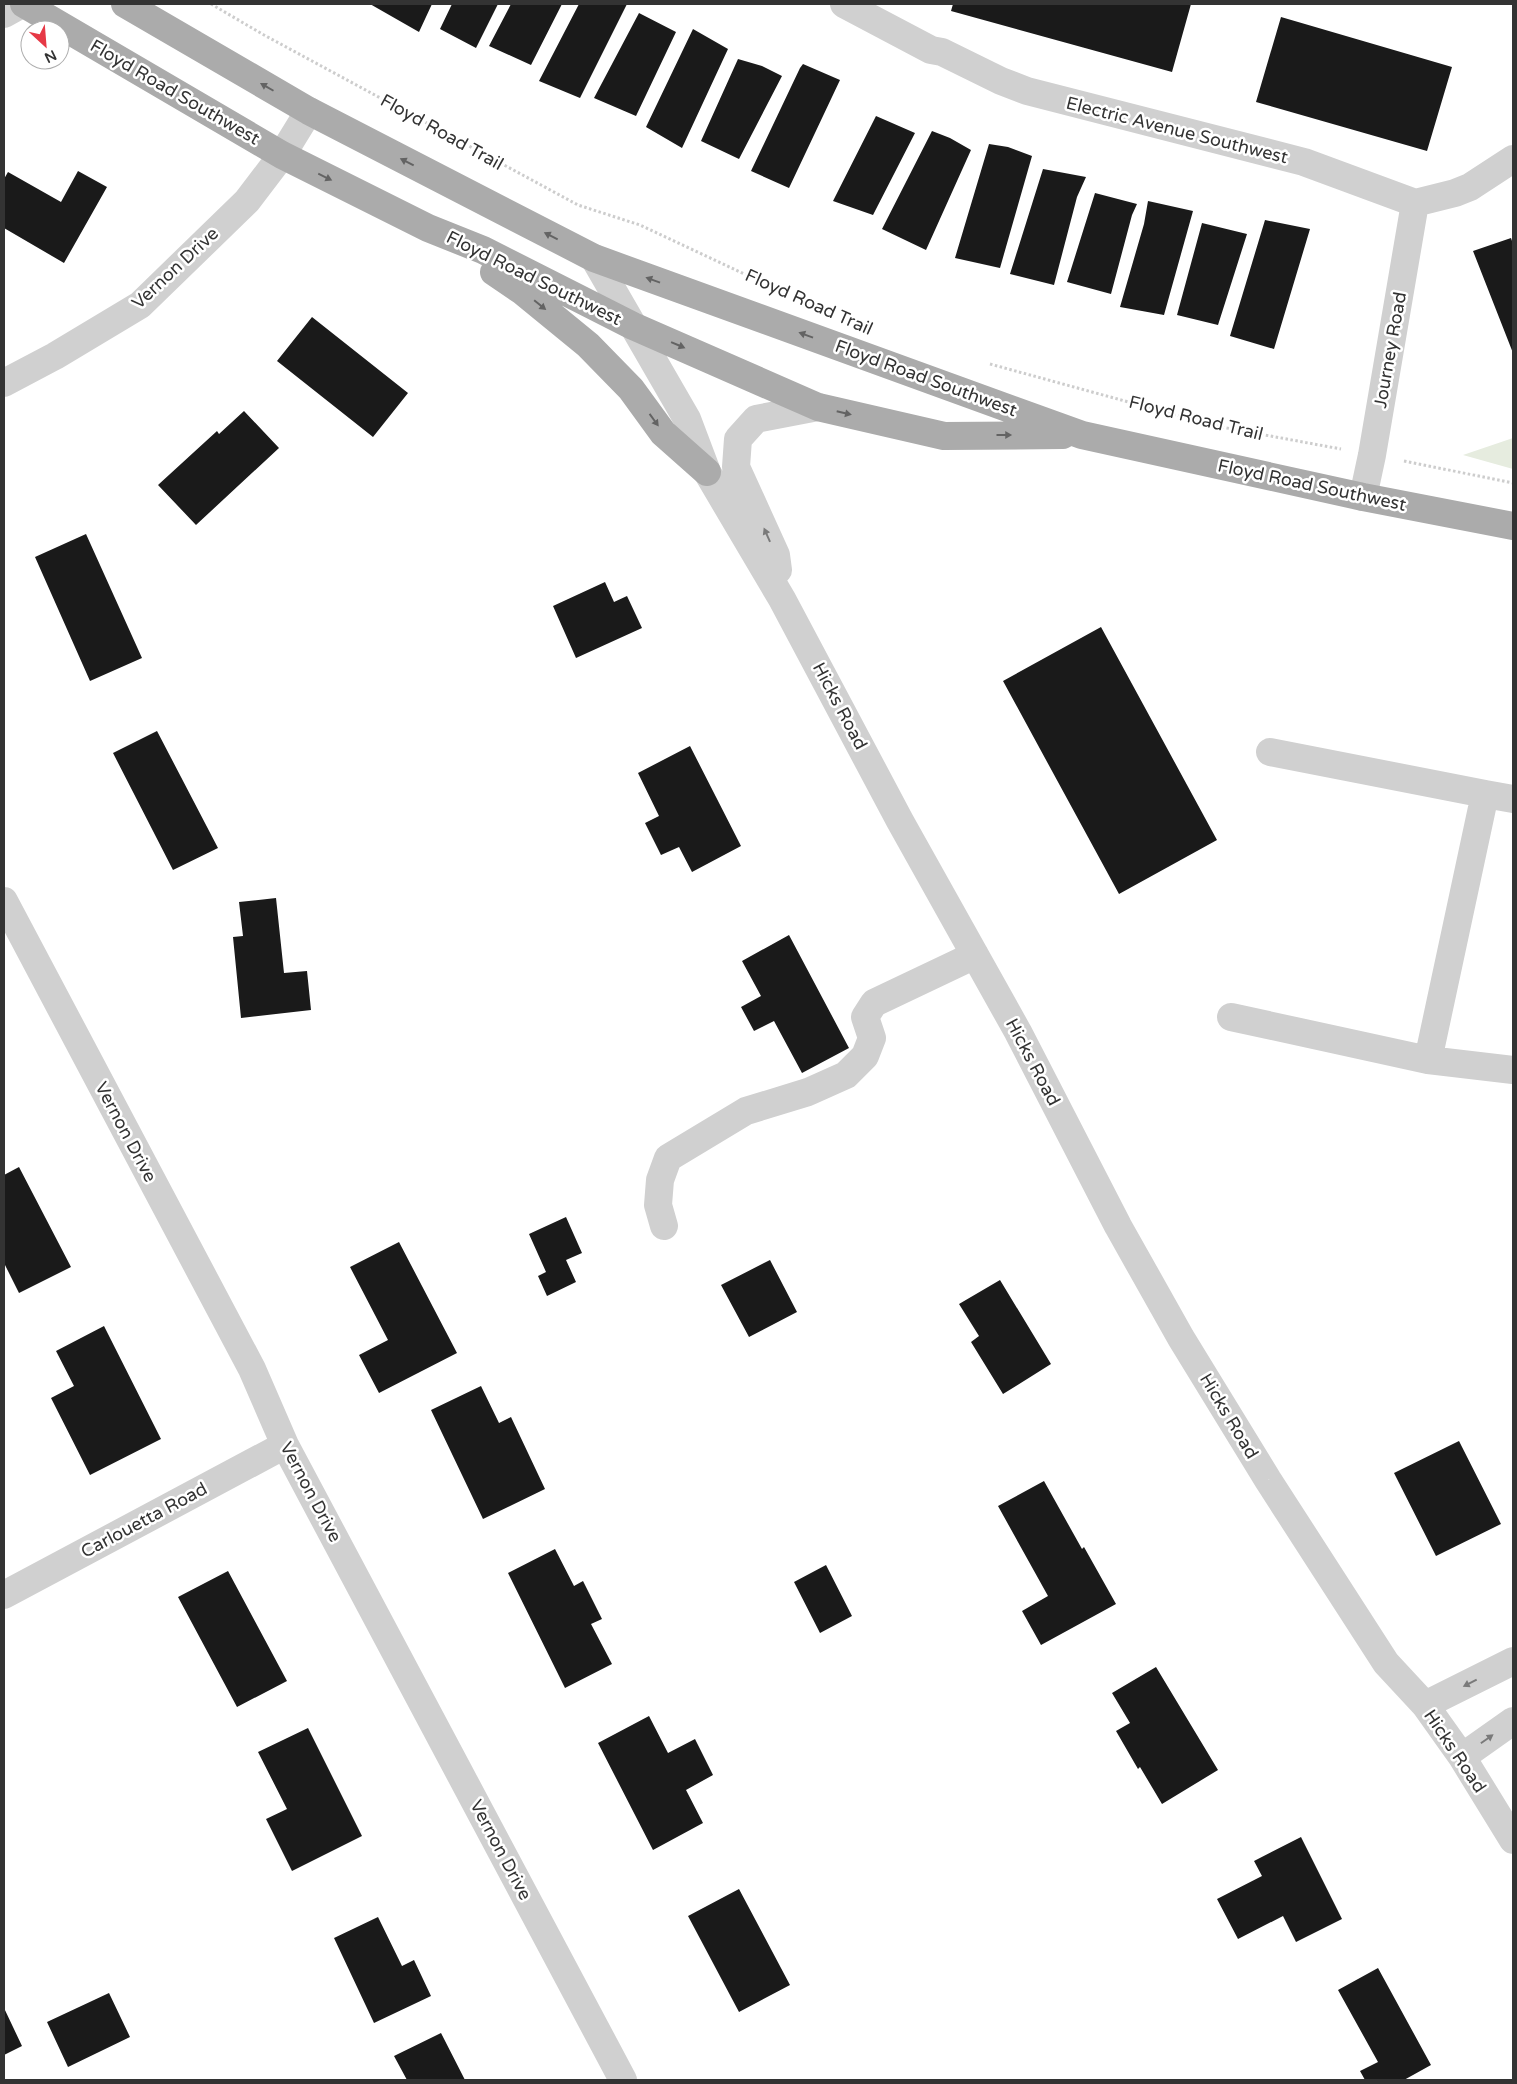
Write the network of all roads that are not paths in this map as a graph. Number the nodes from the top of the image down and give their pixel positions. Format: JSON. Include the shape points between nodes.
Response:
{"nodes":[{"id":1,"x":23,"y":4,"type":"edge"},
{"id":2,"x":125,"y":4,"type":"edge"},
{"id":3,"x":844,"y":4,"type":"edge"},
{"id":4,"x":4,"y":14,"type":"edge"},
{"id":5,"x":309,"y":111,"type":"junction"},
{"id":6,"x":282,"y":155,"type":"junction"},
{"id":7,"x":1513,"y":159,"type":"edge"},
{"id":8,"x":1415,"y":203,"type":"junction"},
{"id":9,"x":428,"y":228,"type":"junction"},
{"id":10,"x":594,"y":258,"type":"junction"},
{"id":11,"x":633,"y":326,"type":"junction"},
{"id":12,"x":4,"y":383,"type":"edge"},
{"id":13,"x":818,"y":407,"type":"junction"},
{"id":14,"x":1082,"y":435,"type":"junction"},
{"id":15,"x":707,"y":472,"type":"junction"},
{"id":16,"x":1363,"y":497,"type":"junction"},
{"id":17,"x":1513,"y":526,"type":"edge"},
{"id":18,"x":782,"y":599,"type":"junction"},
{"id":19,"x":1270,"y":752,"type":"dead end"},
{"id":20,"x":1485,"y":794,"type":"junction"},
{"id":21,"x":1513,"y":799,"type":"edge"},
{"id":22,"x":4,"y":901,"type":"edge"},
{"id":23,"x":975,"y":955,"type":"junction"},
{"id":24,"x":1231,"y":1017,"type":"dead end"},
{"id":25,"x":1428,"y":1060,"type":"junction"},
{"id":26,"x":1513,"y":1070,"type":"edge"},
{"id":27,"x":664,"y":1226,"type":"dead end"},
{"id":28,"x":285,"y":1445,"type":"junction"},
{"id":29,"x":4,"y":1595,"type":"edge"},
{"id":30,"x":1513,"y":1661,"type":"edge"},
{"id":31,"x":1425,"y":1705,"type":"junction"},
{"id":32,"x":1513,"y":1721,"type":"edge"},
{"id":33,"x":1462,"y":1757,"type":"junction"},
{"id":34,"x":1513,"y":1840,"type":"edge"},
{"id":35,"x":623,"y":2080,"type":"edge"}],
"edges":[{"from":1,"to":4,"type":"street"},
{"from":1,"to":6,"type":"main road","name":"Floyd Road Southwest"},
{"from":5,"to":2,"type":"main road","name":"Floyd Road Southwest","one_way":true},
{"from":3,"to":8,"type":"street","name":"Electric Avenue Southwest","via":[[931,50],[1027,91],[1304,162]]},
{"from":5,"to":6,"type":"street","name":"Vernon Drive"},
{"from":10,"to":5,"type":"main road","name":"Floyd Road Southwest","one_way":true},
{"from":6,"to":9,"type":"main road","name":"Floyd Road Southwest","one_way":true},
{"from":6,"to":12,"type":"street","name":"Vernon Drive","via":[[247,201],[140,305]]},
{"from":7,"to":8,"type":"street","via":[[1470,187]]},
{"from":8,"to":16,"type":"street","name":"Journey Road"},
{"from":9,"to":11,"type":"main road","name":"Floyd Road Southwest","via":[[483,250]]},
{"from":9,"to":15,"type":"main road","one_way":true,"via":[[522,291],[588,345],[631,388],[663,433]]},
{"from":10,"to":11,"type":"street","name":"Hicks Road"},
{"from":14,"to":10,"type":"main road","name":"Floyd Road Southwest","one_way":true},
{"from":11,"to":13,"type":"main road","name":"Floyd Road Southwest","one_way":true},
{"from":11,"to":15,"type":"street","name":"Hicks Road","via":[[687,420]]},
{"from":13,"to":14,"type":"main road","name":"Floyd Road Southwest","one_way":true,"via":[[944,436]]},
{"from":18,"to":13,"type":"street","one_way":true,"via":[[776,555],[736,467],[738,440],[756,419]]},
{"from":14,"to":16,"type":"main road","name":"Floyd Road Southwest"},
{"from":15,"to":18,"type":"street","name":"Hicks Road"},
{"from":16,"to":17,"type":"main road","name":"Floyd Road Southwest"},
{"from":18,"to":23,"type":"street","name":"Hicks Road"},
{"from":19,"to":20,"type":"street"},
{"from":20,"to":21,"type":"street"},
{"from":20,"to":25,"type":"street"},
{"from":22,"to":28,"type":"street","name":"Vernon Drive","via":[[252,1369]]},
{"from":23,"to":27,"type":"street","via":[[874,1003],[864,1017],[872,1038],[865,1056],[846,1075],[808,1092],[746,1111],[668,1158],[660,1180],[658,1206]]},
{"from":23,"to":31,"type":"street","name":"Hicks Road","via":[[1181,1338],[1386,1663]]},
{"from":24,"to":25,"type":"street"},
{"from":25,"to":26,"type":"street"},
{"from":28,"to":29,"type":"street","name":"Carlouetta Road"},
{"from":28,"to":35,"type":"street","name":"Vernon Drive"},
{"from":30,"to":31,"type":"street","one_way":true},
{"from":31,"to":33,"type":"street","name":"Hicks Road"},
{"from":33,"to":32,"type":"street","one_way":true},
{"from":33,"to":34,"type":"street","name":"Hicks Road"}]}
